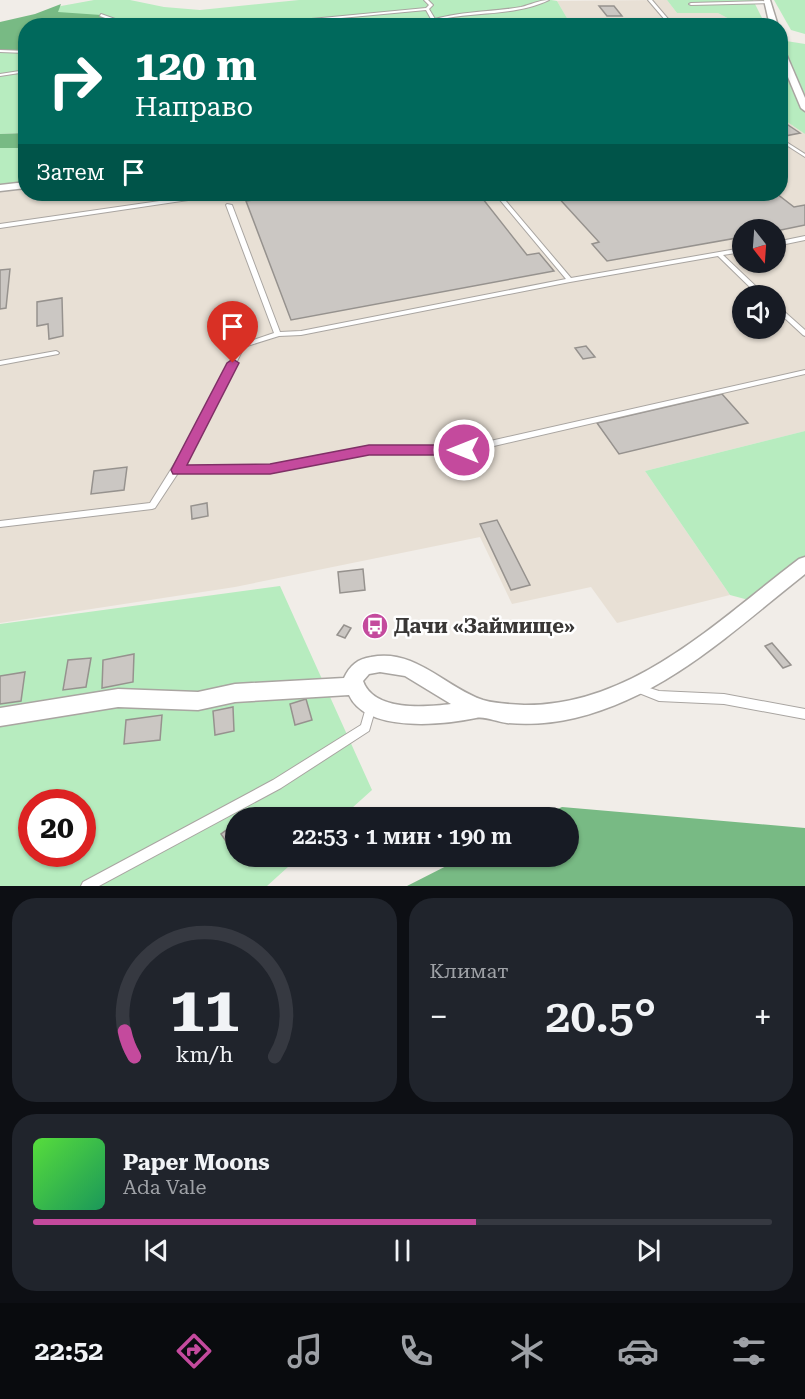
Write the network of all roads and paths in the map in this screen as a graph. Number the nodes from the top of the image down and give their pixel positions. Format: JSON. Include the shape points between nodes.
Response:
{"nodes":[{"id":1,"x":426,"y":0,"type":"edge"},
{"id":2,"x":547,"y":0,"type":"edge"},
{"id":3,"x":650,"y":0,"type":"edge"},
{"id":4,"x":767,"y":1,"type":"edge"},
{"id":5,"x":691,"y":4,"type":"dead end"},
{"id":6,"x":427,"y":9,"type":"junction"},
{"id":7,"x":101,"y":15,"type":"dead end"},
{"id":8,"x":109,"y":18,"type":"edge"},
{"id":9,"x":333,"y":18,"type":"edge"},
{"id":10,"x":432,"y":18,"type":"edge"},
{"id":11,"x":443,"y":18,"type":"edge"},
{"id":12,"x":665,"y":18,"type":"edge"},
{"id":13,"x":772,"y":18,"type":"edge"},
{"id":14,"x":0,"y":51,"type":"edge"},
{"id":15,"x":18,"y":52,"type":"edge"},
{"id":16,"x":788,"y":68,"type":"edge"},
{"id":17,"x":18,"y":72,"type":"edge"},
{"id":18,"x":0,"y":75,"type":"edge"},
{"id":19,"x":805,"y":108,"type":"edge"},
{"id":20,"x":788,"y":144,"type":"edge"},
{"id":21,"x":805,"y":156,"type":"edge"},
{"id":22,"x":18,"y":186,"type":"edge"},
{"id":23,"x":0,"y":188,"type":"edge"},
{"id":24,"x":168,"y":201,"type":"edge"},
{"id":25,"x":504,"y":201,"type":"edge"},
{"id":26,"x":229,"y":205,"type":"dead end"},
{"id":27,"x":0,"y":226,"type":"edge"},
{"id":28,"x":805,"y":238,"type":"edge"},
{"id":29,"x":786,"y":242,"type":"edge"},
{"id":30,"x":732,"y":252,"type":"edge"},
{"id":31,"x":720,"y":255,"type":"junction"},
{"id":32,"x":570,"y":280,"type":"junction"},
{"id":33,"x":752,"y":285,"type":"edge"},
{"id":34,"x":786,"y":316,"type":"edge"},
{"id":35,"x":278,"y":334,"type":"junction"},
{"id":36,"x":805,"y":334,"type":"edge"},
{"id":37,"x":56,"y":353,"type":"dead end"},
{"id":38,"x":0,"y":363,"type":"edge"},
{"id":39,"x":805,"y":372,"type":"edge"},
{"id":40,"x":178,"y":470,"type":"junction"},
{"id":41,"x":0,"y":524,"type":"edge"},
{"id":42,"x":805,"y":564,"type":"edge"},
{"id":43,"x":353,"y":686,"type":"junction"},
{"id":44,"x":636,"y":688,"type":"junction"},
{"id":45,"x":371,"y":707,"type":"junction"},
{"id":46,"x":479,"y":708,"type":"junction"},
{"id":47,"x":805,"y":714,"type":"edge"},
{"id":48,"x":0,"y":717,"type":"edge"},
{"id":49,"x":87,"y":886,"type":"edge"}],
"edges":[{"from":1,"to":6,"type":"lane","via":[[431,5]]},
{"from":2,"to":11,"type":"lane"},
{"from":3,"to":12,"type":"lane"},
{"from":4,"to":5,"type":"lane"},
{"from":4,"to":13,"type":"street"},
{"from":6,"to":9,"type":"lane"},
{"from":6,"to":10,"type":"lane"},
{"from":7,"to":8,"type":"lane"},
{"from":14,"to":15,"type":"lane"},
{"from":16,"to":19,"type":"street"},
{"from":17,"to":18,"type":"lane"},
{"from":20,"to":21,"type":"lane"},
{"from":22,"to":23,"type":"street"},
{"from":24,"to":27,"type":"lane"},
{"from":25,"to":32,"type":"lane"},
{"from":26,"to":35,"type":"lane"},
{"from":28,"to":29,"type":"lane"},
{"from":30,"to":31,"type":"lane"},
{"from":31,"to":32,"type":"lane"},
{"from":31,"to":33,"type":"lane"},
{"from":32,"to":35,"type":"lane","via":[[301,333]]},
{"from":34,"to":36,"type":"lane"},
{"from":35,"to":40,"type":"lane","via":[[241,346]]},
{"from":37,"to":38,"type":"lane"},
{"from":39,"to":40,"type":"lane","via":[[464,450],[369,450],[270,469]]},
{"from":40,"to":41,"type":"lane","via":[[152,506]]},
{"from":42,"to":44,"type":"street","via":[[680,660]]},
{"from":43,"to":45,"type":"street","via":[[356,695]]},
{"from":43,"to":46,"type":"street","via":[[356,672],[363,666],[388,662],[421,674]]},
{"from":43,"to":48,"type":"street","via":[[235,693],[198,701],[118,698]]},
{"from":44,"to":46,"type":"street","via":[[586,706],[549,713],[512,714]]},
{"from":44,"to":47,"type":"lane","via":[[659,696],[724,699]]},
{"from":45,"to":46,"type":"street","via":[[396,713],[446,714]]},
{"from":45,"to":49,"type":"lane","via":[[365,728],[297,771]]}]}
